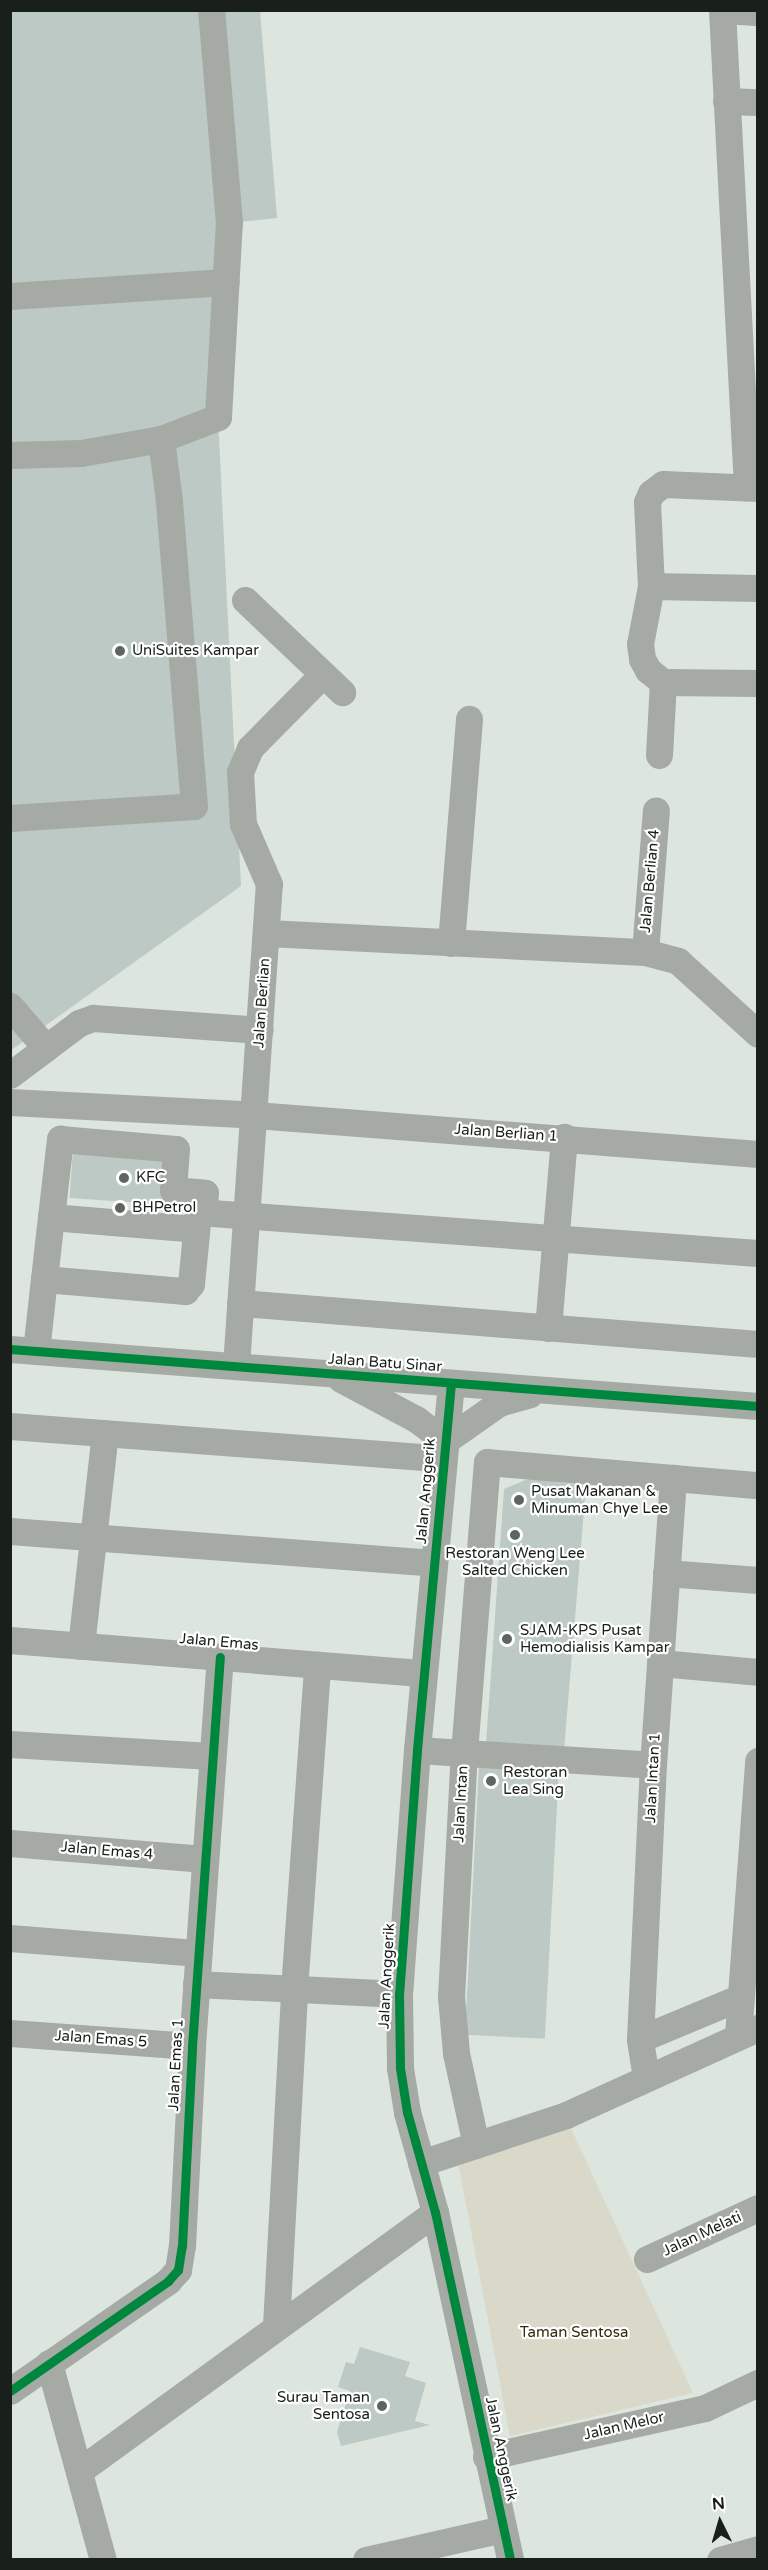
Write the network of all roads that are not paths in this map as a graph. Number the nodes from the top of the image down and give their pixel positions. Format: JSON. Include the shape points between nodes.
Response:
{"nodes":[{"id":1,"x":211,"y":10,"type":"edge"},
{"id":2,"x":722,"y":10,"type":"edge"},
{"id":3,"x":726,"y":10,"type":"edge"},
{"id":4,"x":758,"y":12,"type":"edge"},
{"id":5,"x":726,"y":100,"type":"junction"},
{"id":6,"x":758,"y":102,"type":"edge"},
{"id":7,"x":226,"y":282,"type":"junction"},
{"id":8,"x":10,"y":296,"type":"edge"},
{"id":9,"x":748,"y":308,"type":"edge"},
{"id":10,"x":160,"y":439,"type":"junction"},
{"id":11,"x":10,"y":455,"type":"edge"},
{"id":12,"x":752,"y":488,"type":"edge"},
{"id":13,"x":651,"y":586,"type":"junction"},
{"id":14,"x":758,"y":588,"type":"edge"},
{"id":15,"x":245,"y":600,"type":"dead end"},
{"id":16,"x":663,"y":682,"type":"junction"},
{"id":17,"x":758,"y":683,"type":"edge"},
{"id":18,"x":469,"y":719,"type":"dead end"},
{"id":19,"x":659,"y":755,"type":"dead end"},
{"id":20,"x":656,"y":810,"type":"dead end"},
{"id":21,"x":14,"y":820,"type":"edge"},
{"id":22,"x":267,"y":933,"type":"junction"},
{"id":23,"x":451,"y":943,"type":"junction"},
{"id":24,"x":645,"y":952,"type":"junction"},
{"id":25,"x":10,"y":1006,"type":"edge"},
{"id":26,"x":260,"y":1029,"type":"junction"},
{"id":27,"x":758,"y":1034,"type":"edge"},
{"id":28,"x":46,"y":1048,"type":"junction"},
{"id":29,"x":10,"y":1075,"type":"edge"},
{"id":30,"x":10,"y":1102,"type":"edge"},
{"id":31,"x":255,"y":1115,"type":"junction"},
{"id":32,"x":564,"y":1137,"type":"junction"},
{"id":33,"x":758,"y":1154,"type":"edge"},
{"id":34,"x":246,"y":1214,"type":"junction"},
{"id":35,"x":51,"y":1217,"type":"junction"},
{"id":36,"x":200,"y":1221,"type":"junction"},
{"id":37,"x":556,"y":1239,"type":"junction"},
{"id":38,"x":758,"y":1253,"type":"edge"},
{"id":39,"x":44,"y":1280,"type":"junction"},
{"id":40,"x":240,"y":1304,"type":"junction"},
{"id":41,"x":548,"y":1328,"type":"junction"},
{"id":42,"x":758,"y":1344,"type":"edge"},
{"id":43,"x":23,"y":1350,"type":"edge"},
{"id":44,"x":236,"y":1366,"type":"junction"},
{"id":45,"x":329,"y":1373,"type":"junction"},
{"id":46,"x":451,"y":1383,"type":"junction"},
{"id":47,"x":543,"y":1390,"type":"junction"},
{"id":48,"x":758,"y":1407,"type":"edge"},
{"id":49,"x":10,"y":1426,"type":"edge"},
{"id":50,"x":105,"y":1433,"type":"junction"},
{"id":51,"x":445,"y":1450,"type":"junction"},
{"id":52,"x":673,"y":1478,"type":"junction"},
{"id":53,"x":758,"y":1485,"type":"edge"},
{"id":54,"x":10,"y":1531,"type":"edge"},
{"id":55,"x":93,"y":1537,"type":"junction"},
{"id":56,"x":434,"y":1563,"type":"junction"},
{"id":57,"x":666,"y":1573,"type":"junction"},
{"id":58,"x":758,"y":1580,"type":"edge"},
{"id":59,"x":10,"y":1640,"type":"edge"},
{"id":60,"x":81,"y":1646,"type":"junction"},
{"id":61,"x":219,"y":1657,"type":"junction"},
{"id":62,"x":660,"y":1663,"type":"junction"},
{"id":63,"x":317,"y":1665,"type":"junction"},
{"id":64,"x":758,"y":1672,"type":"edge"},
{"id":65,"x":424,"y":1673,"type":"junction"},
{"id":66,"x":10,"y":1744,"type":"edge"},
{"id":67,"x":417,"y":1750,"type":"junction"},
{"id":68,"x":464,"y":1753,"type":"junction"},
{"id":69,"x":211,"y":1756,"type":"junction"},
{"id":70,"x":758,"y":1761,"type":"edge"},
{"id":71,"x":653,"y":1765,"type":"junction"},
{"id":72,"x":10,"y":1843,"type":"edge"},
{"id":73,"x":204,"y":1858,"type":"junction"},
{"id":74,"x":10,"y":1938,"type":"edge"},
{"id":75,"x":198,"y":1953,"type":"junction"},
{"id":76,"x":196,"y":1984,"type":"junction"},
{"id":77,"x":294,"y":1989,"type":"junction"},
{"id":78,"x":399,"y":1994,"type":"junction"},
{"id":79,"x":741,"y":1997,"type":"junction"},
{"id":80,"x":748,"y":2032,"type":"edge"},
{"id":81,"x":10,"y":2033,"type":"edge"},
{"id":82,"x":640,"y":2039,"type":"junction"},
{"id":83,"x":192,"y":2046,"type":"junction"},
{"id":84,"x":646,"y":2078,"type":"junction"},
{"id":85,"x":476,"y":2145,"type":"junction"},
{"id":86,"x":422,"y":2163,"type":"junction"},
{"id":87,"x":758,"y":2208,"type":"edge"},
{"id":88,"x":435,"y":2212,"type":"junction"},
{"id":89,"x":647,"y":2259,"type":"dead end"},
{"id":90,"x":276,"y":2326,"type":"junction"},
{"id":91,"x":49,"y":2362,"type":"junction"},
{"id":92,"x":758,"y":2383,"type":"edge"},
{"id":93,"x":10,"y":2391,"type":"edge"},
{"id":94,"x":486,"y":2457,"type":"junction"},
{"id":95,"x":79,"y":2471,"type":"junction"},
{"id":96,"x":503,"y":2529,"type":"junction"},
{"id":97,"x":758,"y":2549,"type":"edge"},
{"id":98,"x":437,"y":2552,"type":"edge"},
{"id":99,"x":103,"y":2559,"type":"edge"},
{"id":100,"x":366,"y":2559,"type":"edge"},
{"id":101,"x":510,"y":2559,"type":"edge"},
{"id":102,"x":720,"y":2559,"type":"edge"}],
"edges":[{"from":1,"to":7,"type":"street","via":[[230,223]]},
{"from":2,"to":5,"type":"street"},
{"from":3,"to":4,"type":"street"},
{"from":5,"to":6,"type":"street"},
{"from":5,"to":9,"type":"street"},
{"from":7,"to":8,"type":"street"},
{"from":7,"to":10,"type":"street","via":[[218,417]]},
{"from":9,"to":12,"type":"street"},
{"from":10,"to":11,"type":"street","via":[[81,453]]},
{"from":10,"to":21,"type":"street","via":[[170,501],[194,806]]},
{"from":12,"to":13,"type":"street","via":[[663,484],[651,494],[647,502]]},
{"from":13,"to":14,"type":"street"},
{"from":13,"to":16,"type":"street","via":[[640,644],[648,670]]},
{"from":15,"to":22,"type":"street","name":"Jalan Berlian","via":[[332,683],[250,748],[240,771],[243,824],[269,884]]},
{"from":16,"to":17,"type":"street"},
{"from":16,"to":19,"type":"street"},
{"from":18,"to":23,"type":"street"},
{"from":20,"to":24,"type":"street","name":"Jalan Berlian 4"},
{"from":22,"to":23,"type":"street"},
{"from":22,"to":26,"type":"street","name":"Jalan Berlian"},
{"from":23,"to":24,"type":"street"},
{"from":24,"to":27,"type":"street","via":[[678,961]]},
{"from":25,"to":28,"type":"street"},
{"from":26,"to":28,"type":"street","via":[[93,1018],[79,1023]]},
{"from":26,"to":31,"type":"street","name":"Jalan Berlian"},
{"from":28,"to":29,"type":"street"},
{"from":30,"to":31,"type":"street","name":"Jalan Berlian 1"},
{"from":31,"to":32,"type":"street","name":"Jalan Berlian 1"},
{"from":31,"to":34,"type":"street","name":"Jalan Berlian"},
{"from":32,"to":33,"type":"street","name":"Jalan Berlian 1"},
{"from":32,"to":37,"type":"street"},
{"from":34,"to":36,"type":"street"},
{"from":34,"to":37,"type":"street"},
{"from":34,"to":40,"type":"street","name":"Jalan Berlian"},
{"from":35,"to":36,"type":"street"},
{"from":35,"to":36,"type":"street","via":[[60,1139],[176,1149],[173,1190],[205,1193]]},
{"from":35,"to":39,"type":"street"},
{"from":36,"to":39,"type":"street","via":[[191,1284],[185,1291]]},
{"from":37,"to":38,"type":"street"},
{"from":37,"to":41,"type":"street"},
{"from":39,"to":43,"type":"street"},
{"from":40,"to":41,"type":"street"},
{"from":40,"to":44,"type":"street","name":"Jalan Berlian"},
{"from":41,"to":42,"type":"street"},
{"from":43,"to":44,"type":"street","name":"Jalan Batu Sinar"},
{"from":44,"to":45,"type":"street","name":"Jalan Batu Sinar"},
{"from":45,"to":46,"type":"street","name":"Jalan Batu Sinar"},
{"from":45,"to":51,"type":"street","via":[[416,1419]]},
{"from":46,"to":47,"type":"street","name":"Jalan Batu Sinar"},
{"from":46,"to":51,"type":"street","name":"Jalan Anggerik"},
{"from":47,"to":48,"type":"street","name":"Jalan Batu Sinar"},
{"from":47,"to":51,"type":"street","via":[[499,1403]]},
{"from":49,"to":50,"type":"street"},
{"from":50,"to":51,"type":"street"},
{"from":50,"to":55,"type":"street"},
{"from":51,"to":56,"type":"street","name":"Jalan Anggerik"},
{"from":52,"to":53,"type":"street"},
{"from":52,"to":57,"type":"street","name":"Jalan Intan 1"},
{"from":52,"to":68,"type":"street","name":"Jalan Intan","via":[[486,1462]]},
{"from":54,"to":55,"type":"street"},
{"from":55,"to":56,"type":"street"},
{"from":55,"to":60,"type":"street"},
{"from":56,"to":65,"type":"street","name":"Jalan Anggerik"},
{"from":57,"to":58,"type":"street"},
{"from":57,"to":62,"type":"street","name":"Jalan Intan 1"},
{"from":59,"to":60,"type":"street","name":"Jalan Emas"},
{"from":60,"to":61,"type":"street","name":"Jalan Emas"},
{"from":61,"to":63,"type":"street","name":"Jalan Emas"},
{"from":61,"to":69,"type":"street","name":"Jalan Emas 1"},
{"from":62,"to":64,"type":"street"},
{"from":62,"to":71,"type":"street","name":"Jalan Intan 1"},
{"from":63,"to":65,"type":"street","name":"Jalan Emas"},
{"from":63,"to":77,"type":"street"},
{"from":65,"to":67,"type":"street","name":"Jalan Anggerik"},
{"from":66,"to":69,"type":"street"},
{"from":67,"to":68,"type":"street"},
{"from":67,"to":78,"type":"street","name":"Jalan Anggerik"},
{"from":68,"to":71,"type":"street"},
{"from":68,"to":85,"type":"street","name":"Jalan Intan","via":[[451,1997],[456,2053]]},
{"from":69,"to":73,"type":"street","name":"Jalan Emas 1"},
{"from":70,"to":79,"type":"street"},
{"from":71,"to":82,"type":"street","name":"Jalan Intan 1"},
{"from":72,"to":73,"type":"street","name":"Jalan Emas 4"},
{"from":73,"to":75,"type":"street","name":"Jalan Emas 1"},
{"from":74,"to":75,"type":"street"},
{"from":75,"to":76,"type":"street","name":"Jalan Emas 1"},
{"from":76,"to":77,"type":"street"},
{"from":76,"to":83,"type":"street","name":"Jalan Emas 1"},
{"from":77,"to":78,"type":"street"},
{"from":77,"to":90,"type":"street"},
{"from":78,"to":86,"type":"street","name":"Jalan Anggerik","via":[[400,2068],[407,2112]]},
{"from":79,"to":80,"type":"street"},
{"from":79,"to":82,"type":"street"},
{"from":80,"to":84,"type":"street"},
{"from":81,"to":83,"type":"street","name":"Jalan Emas 5"},
{"from":82,"to":84,"type":"street","name":"Jalan Intan 1"},
{"from":83,"to":91,"type":"street","name":"Jalan Emas 1","via":[[178,2270],[168,2281]]},
{"from":84,"to":85,"type":"street","via":[[567,2115]]},
{"from":85,"to":86,"type":"street"},
{"from":86,"to":88,"type":"street","name":"Jalan Anggerik"},
{"from":87,"to":89,"type":"street","name":"Jalan Melati"},
{"from":88,"to":90,"type":"street"},
{"from":88,"to":94,"type":"street","name":"Jalan Anggerik"},
{"from":90,"to":95,"type":"street"},
{"from":91,"to":93,"type":"street","name":"Jalan Emas 1"},
{"from":91,"to":95,"type":"street"},
{"from":92,"to":94,"type":"street","name":"Jalan Melor","via":[[705,2408]]},
{"from":94,"to":96,"type":"street","name":"Jalan Anggerik"},
{"from":95,"to":99,"type":"street"},
{"from":96,"to":98,"type":"street"},
{"from":96,"to":101,"type":"street","name":"Jalan Anggerik"},
{"from":97,"to":102,"type":"street"},
{"from":98,"to":100,"type":"street"}]}
